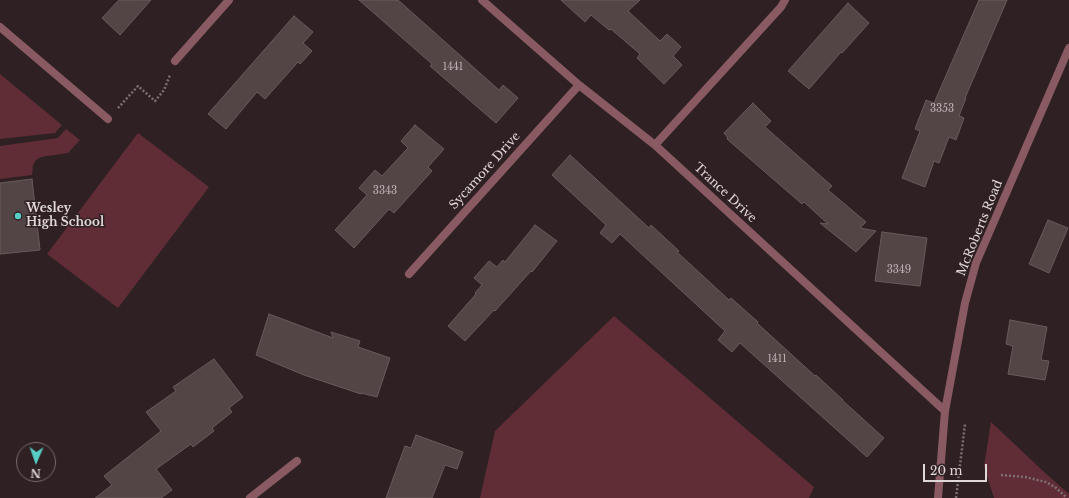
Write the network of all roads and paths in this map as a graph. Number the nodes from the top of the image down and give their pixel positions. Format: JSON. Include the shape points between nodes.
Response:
{"nodes":[{"id":1,"x":229,"y":0,"type":"edge"},
{"id":2,"x":482,"y":0,"type":"edge"},
{"id":3,"x":785,"y":0,"type":"edge"},
{"id":4,"x":0,"y":27,"type":"edge"},
{"id":5,"x":1069,"y":48,"type":"edge"},
{"id":6,"x":175,"y":61,"type":"dead end"},
{"id":7,"x":579,"y":85,"type":"junction"},
{"id":8,"x":164,"y":90,"type":"dead end"},
{"id":9,"x":108,"y":119,"type":"joint"},
{"id":10,"x":655,"y":146,"type":"junction"},
{"id":11,"x":409,"y":274,"type":"dead end"},
{"id":12,"x":945,"y":411,"type":"junction"},
{"id":13,"x":965,"y":424,"type":"dead end"},
{"id":14,"x":297,"y":461,"type":"dead end"},
{"id":15,"x":1001,"y":475,"type":"dead end"},
{"id":16,"x":250,"y":498,"type":"edge"},
{"id":17,"x":938,"y":498,"type":"edge"},
{"id":18,"x":956,"y":498,"type":"edge"},
{"id":19,"x":1067,"y":498,"type":"edge"}],
"edges":[{"from":1,"to":6,"type":"street"},
{"from":2,"to":7,"type":"street","name":"Trance Drive"},
{"from":3,"to":10,"type":"street"},
{"from":4,"to":9,"type":"street"},
{"from":5,"to":12,"type":"street","name":"McRoberts Road","via":[[976,263],[965,303]]},
{"from":7,"to":10,"type":"street","name":"Trance Drive"},
{"from":7,"to":11,"type":"street","name":"Sycamore Drive"},
{"from":8,"to":9,"type":"path","via":[[155,101],[138,86]]},
{"from":10,"to":12,"type":"street","name":"Trance Drive"},
{"from":12,"to":17,"type":"street","name":"McRoberts Road"},
{"from":13,"to":18,"type":"path"},
{"from":14,"to":16,"type":"street"},
{"from":15,"to":19,"type":"path","via":[[1046,482]]}]}
